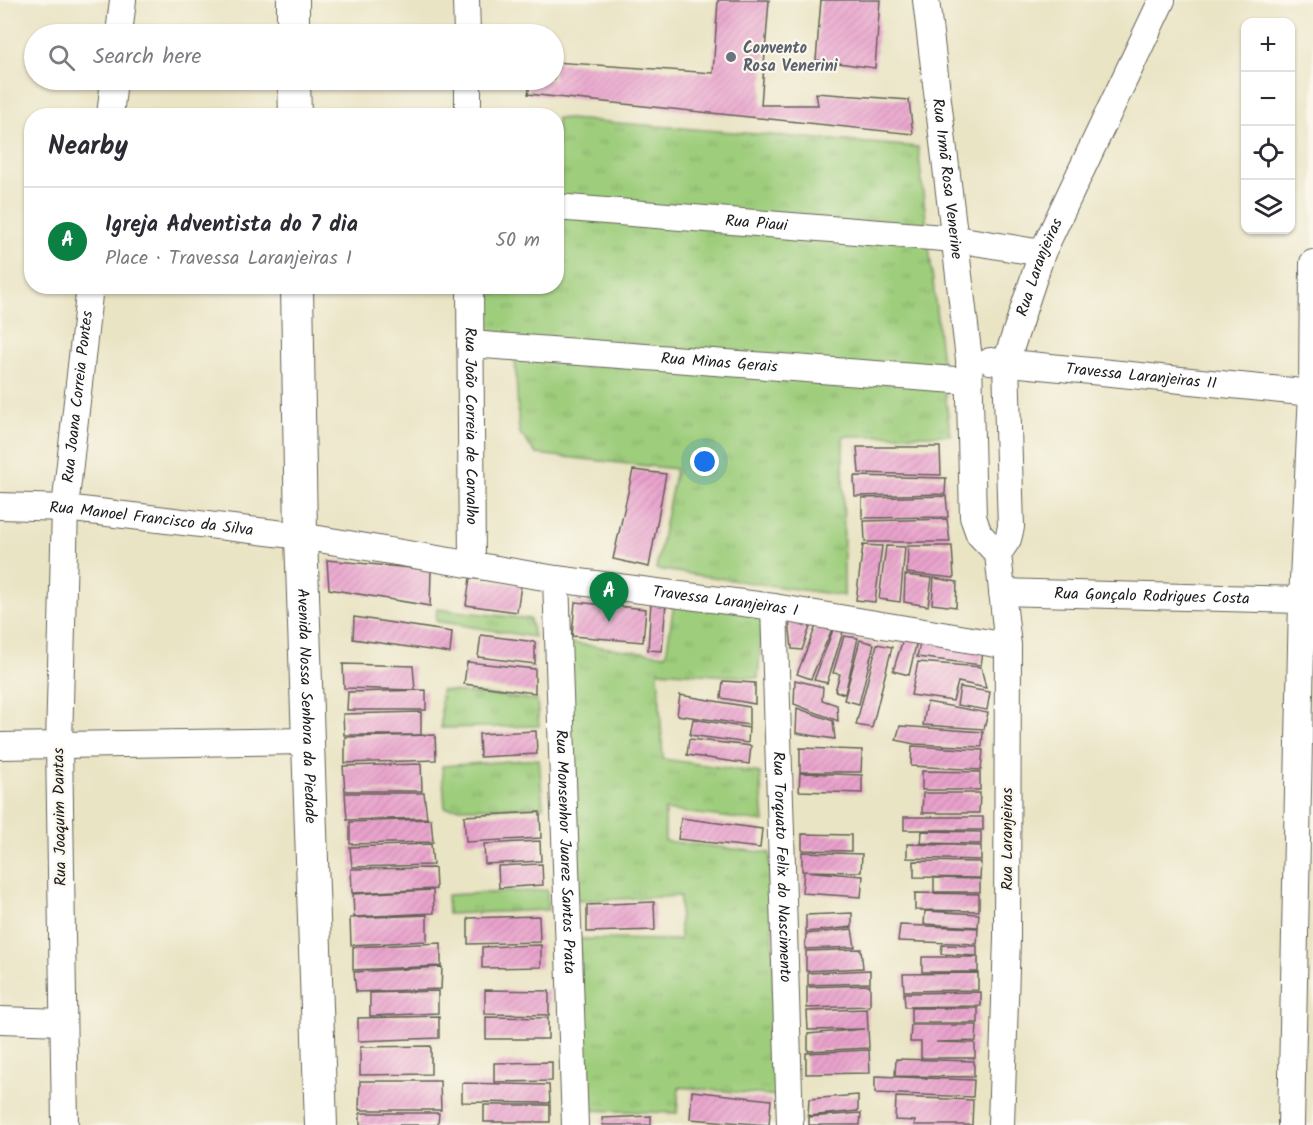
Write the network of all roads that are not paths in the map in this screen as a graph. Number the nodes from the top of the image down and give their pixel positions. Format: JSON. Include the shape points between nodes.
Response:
{"nodes":[{"id":1,"x":123,"y":0,"type":"edge"},
{"id":2,"x":293,"y":0,"type":"edge"},
{"id":3,"x":466,"y":0,"type":"edge"},
{"id":4,"x":926,"y":0,"type":"edge"},
{"id":5,"x":1162,"y":0,"type":"edge"},
{"id":6,"x":120,"y":24,"type":"edge"},
{"id":7,"x":293,"y":24,"type":"edge"},
{"id":8,"x":467,"y":24,"type":"edge"},
{"id":9,"x":113,"y":90,"type":"edge"},
{"id":10,"x":294,"y":90,"type":"edge"},
{"id":11,"x":468,"y":90,"type":"edge"},
{"id":12,"x":111,"y":108,"type":"edge"},
{"id":13,"x":295,"y":108,"type":"edge"},
{"id":14,"x":468,"y":108,"type":"edge"},
{"id":15,"x":564,"y":208,"type":"edge"},
{"id":16,"x":956,"y":239,"type":"junction"},
{"id":17,"x":1042,"y":253,"type":"junction"},
{"id":18,"x":1313,"y":263,"type":"edge"},
{"id":19,"x":89,"y":294,"type":"edge"},
{"id":20,"x":297,"y":294,"type":"edge"},
{"id":21,"x":470,"y":294,"type":"edge"},
{"id":22,"x":1312,"y":305,"type":"edge"},
{"id":23,"x":470,"y":344,"type":"junction"},
{"id":24,"x":1006,"y":362,"type":"junction"},
{"id":25,"x":969,"y":370,"type":"junction"},
{"id":26,"x":1312,"y":393,"type":"edge"},
{"id":27,"x":0,"y":506,"type":"edge"},
{"id":28,"x":65,"y":508,"type":"junction"},
{"id":29,"x":301,"y":536,"type":"junction"},
{"id":30,"x":998,"y":554,"type":"junction"},
{"id":31,"x":472,"y":563,"type":"junction"},
{"id":32,"x":556,"y":579,"type":"junction"},
{"id":33,"x":1002,"y":592,"type":"junction"},
{"id":34,"x":1302,"y":600,"type":"junction"},
{"id":35,"x":774,"y":607,"type":"junction"},
{"id":36,"x":1008,"y":646,"type":"junction"},
{"id":37,"x":307,"y":741,"type":"junction"},
{"id":38,"x":59,"y":744,"type":"junction"},
{"id":39,"x":0,"y":746,"type":"edge"},
{"id":40,"x":0,"y":1020,"type":"edge"},
{"id":41,"x":63,"y":1022,"type":"junction"},
{"id":42,"x":65,"y":1125,"type":"edge"},
{"id":43,"x":321,"y":1125,"type":"edge"},
{"id":44,"x":575,"y":1125,"type":"edge"},
{"id":45,"x":790,"y":1125,"type":"edge"},
{"id":46,"x":1001,"y":1125,"type":"edge"},
{"id":47,"x":1291,"y":1125,"type":"edge"}],
"edges":[{"from":1,"to":6,"type":"street"},
{"from":2,"to":7,"type":"main road"},
{"from":3,"to":8,"type":"street"},
{"from":4,"to":16,"type":"street","name":"Rua Irmã Rosa Venerine"},
{"from":5,"to":17,"type":"street","name":"Rua Laranjeiras"},
{"from":9,"to":12,"type":"street"},
{"from":10,"to":13,"type":"main road"},
{"from":11,"to":14,"type":"street"},
{"from":15,"to":16,"type":"street","name":"Rua Piaui"},
{"from":16,"to":17,"type":"street","name":"Rua Piaui"},
{"from":16,"to":25,"type":"street","name":"Rua Irmã Rosa Venerine"},
{"from":17,"to":24,"type":"street","name":"Rua Laranjeiras"},
{"from":18,"to":22,"type":"street"},
{"from":19,"to":28,"type":"street","name":"Rua Joana Correia Pontes"},
{"from":20,"to":29,"type":"main road","name":"Avenida Nossa Senhora da Piedade"},
{"from":21,"to":23,"type":"street","name":"Rua João Correia de Carvalho"},
{"from":22,"to":26,"type":"street"},
{"from":23,"to":25,"type":"street","name":"Rua Minas Gerais"},
{"from":23,"to":31,"type":"street","name":"Rua João Correia de Carvalho"},
{"from":24,"to":25,"type":"street","name":"Travessa Laranjeiras II"},
{"from":24,"to":26,"type":"street","name":"Travessa Laranjeiras II"},
{"from":24,"to":30,"type":"street","name":"Rua Laranjeiras","via":[[1011,527]]},
{"from":25,"to":30,"type":"street","via":[[973,517],[979,534]]},
{"from":26,"to":34,"type":"street"},
{"from":27,"to":28,"type":"street","name":"Rua Manoel Francisco da Silva"},
{"from":28,"to":29,"type":"street","name":"Rua Manoel Francisco da Silva"},
{"from":28,"to":38,"type":"street","name":"Rua Joaquim Dantas"},
{"from":29,"to":31,"type":"street","name":"Travessa Laranjeiras I"},
{"from":29,"to":37,"type":"main road","name":"Avenida Nossa Senhora da Piedade"},
{"from":30,"to":33,"type":"street","name":"Rua Laranjeiras"},
{"from":31,"to":32,"type":"street","name":"Travessa Laranjeiras I"},
{"from":32,"to":35,"type":"street","name":"Travessa Laranjeiras I"},
{"from":32,"to":44,"type":"street","name":"Rua Monsenhor Juarez Santos Prata"},
{"from":33,"to":34,"type":"street","name":"Rua Gonçalo Rodrigues Costa"},
{"from":33,"to":36,"type":"street","name":"Rua Laranjeiras"},
{"from":34,"to":47,"type":"street"},
{"from":35,"to":36,"type":"street","name":"Travessa Laranjeiras I"},
{"from":35,"to":45,"type":"street","name":"Rua Torquato Felix do Nascimento"},
{"from":36,"to":46,"type":"street","name":"Rua Laranjeiras","via":[[1007,938]]},
{"from":37,"to":38,"type":"street"},
{"from":37,"to":43,"type":"main road","name":"Avenida Nossa Senhora da Piedade"},
{"from":38,"to":39,"type":"street"},
{"from":38,"to":41,"type":"street","name":"Rua Joaquim Dantas"},
{"from":40,"to":41,"type":"street"},
{"from":41,"to":42,"type":"street","name":"Rua Joaquim Dantas"}]}
